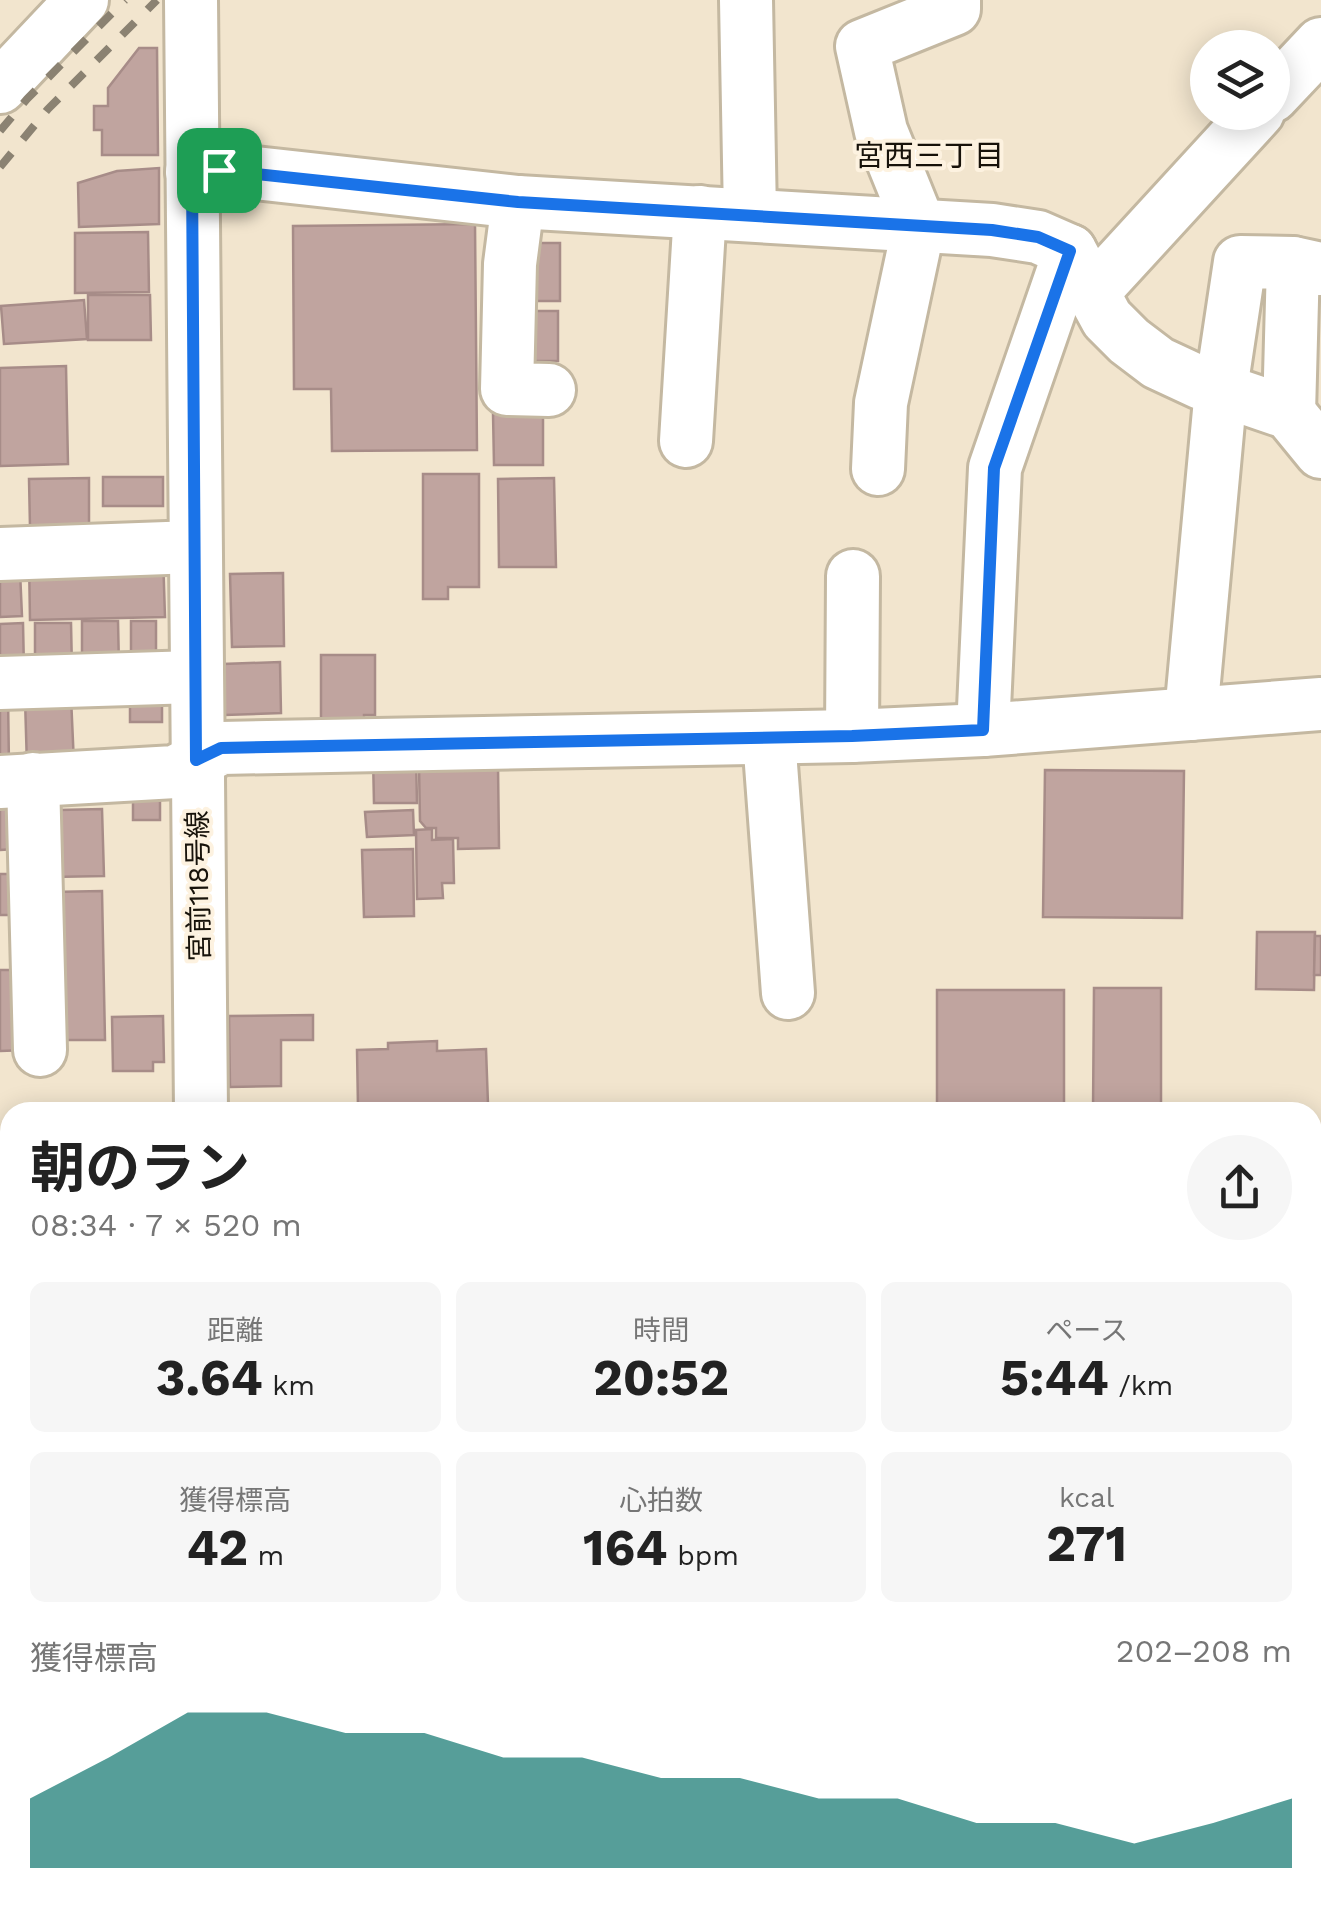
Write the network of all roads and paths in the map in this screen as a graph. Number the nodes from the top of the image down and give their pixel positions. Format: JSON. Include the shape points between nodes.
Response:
{"nodes":[{"id":1,"x":82,"y":0,"type":"edge"},
{"id":2,"x":746,"y":0,"type":"edge"},
{"id":3,"x":954,"y":0,"type":"edge"},
{"id":4,"x":199,"y":4,"type":"edge"},
{"id":5,"x":1321,"y":44,"type":"edge"},
{"id":6,"x":1290,"y":77,"type":"edge"},
{"id":7,"x":0,"y":88,"type":"edge"},
{"id":8,"x":1238,"y":130,"type":"edge"},
{"id":9,"x":192,"y":172,"type":"junction"},
{"id":10,"x":518,"y":202,"type":"junction"},
{"id":11,"x":725,"y":214,"type":"junction"},
{"id":12,"x":919,"y":225,"type":"junction"},
{"id":13,"x":1307,"y":266,"type":"edge"},
{"id":14,"x":1081,"y":272,"type":"junction"},
{"id":15,"x":1222,"y":389,"type":"junction"},
{"id":16,"x":549,"y":390,"type":"dead end"},
{"id":17,"x":1305,"y":433,"type":"edge"},
{"id":18,"x":686,"y":440,"type":"dead end"},
{"id":19,"x":878,"y":469,"type":"dead end"},
{"id":20,"x":195,"y":546,"type":"junction"},
{"id":21,"x":0,"y":554,"type":"edge"},
{"id":22,"x":853,"y":576,"type":"dead end"},
{"id":23,"x":195,"y":677,"type":"junction"},
{"id":24,"x":0,"y":683,"type":"edge"},
{"id":25,"x":1321,"y":704,"type":"edge"},
{"id":26,"x":1191,"y":714,"type":"junction"},
{"id":27,"x":983,"y":730,"type":"junction"},
{"id":28,"x":852,"y":736,"type":"junction"},
{"id":29,"x":769,"y":738,"type":"junction"},
{"id":30,"x":196,"y":760,"type":"junction"},
{"id":31,"x":17,"y":781,"type":"edge"},
{"id":32,"x":788,"y":993,"type":"dead end"},
{"id":33,"x":40,"y":1050,"type":"dead end"},
{"id":34,"x":201,"y":1102,"type":"edge"}],
"edges":[{"from":1,"to":7,"type":"street"},
{"from":2,"to":11,"type":"street"},
{"from":3,"to":12,"type":"street","via":[[954,9],[862,46],[881,131]]},
{"from":4,"to":9,"type":"street","name":"宮前118号線"},
{"from":5,"to":6,"type":"street"},
{"from":8,"to":14,"type":"street"},
{"from":9,"to":10,"type":"street"},
{"from":9,"to":20,"type":"street","name":"宮前118号線"},
{"from":10,"to":11,"type":"street"},
{"from":10,"to":16,"type":"street","via":[[506,389]]},
{"from":11,"to":12,"type":"street"},
{"from":11,"to":18,"type":"street"},
{"from":12,"to":14,"type":"street","via":[[1038,237]]},
{"from":12,"to":19,"type":"street","via":[[880,403]]},
{"from":13,"to":15,"type":"street","via":[[1240,262]]},
{"from":13,"to":17,"type":"street"},
{"from":14,"to":15,"type":"street","via":[[1107,319],[1158,363]]},
{"from":14,"to":27,"type":"street","via":[[994,468]]},
{"from":15,"to":17,"type":"street"},
{"from":15,"to":26,"type":"street"},
{"from":20,"to":21,"type":"street"},
{"from":20,"to":23,"type":"street","name":"宮前118号線"},
{"from":22,"to":28,"type":"street"},
{"from":23,"to":24,"type":"street"},
{"from":23,"to":30,"type":"street","name":"宮前118号線"},
{"from":25,"to":26,"type":"street"},
{"from":26,"to":27,"type":"street"},
{"from":27,"to":28,"type":"street"},
{"from":28,"to":29,"type":"street"},
{"from":29,"to":30,"type":"street","via":[[221,748]]},
{"from":29,"to":32,"type":"street"},
{"from":30,"to":31,"type":"street","via":[[175,772]]},
{"from":30,"to":34,"type":"street","name":"宮前118号線"},
{"from":31,"to":33,"type":"street"}]}
